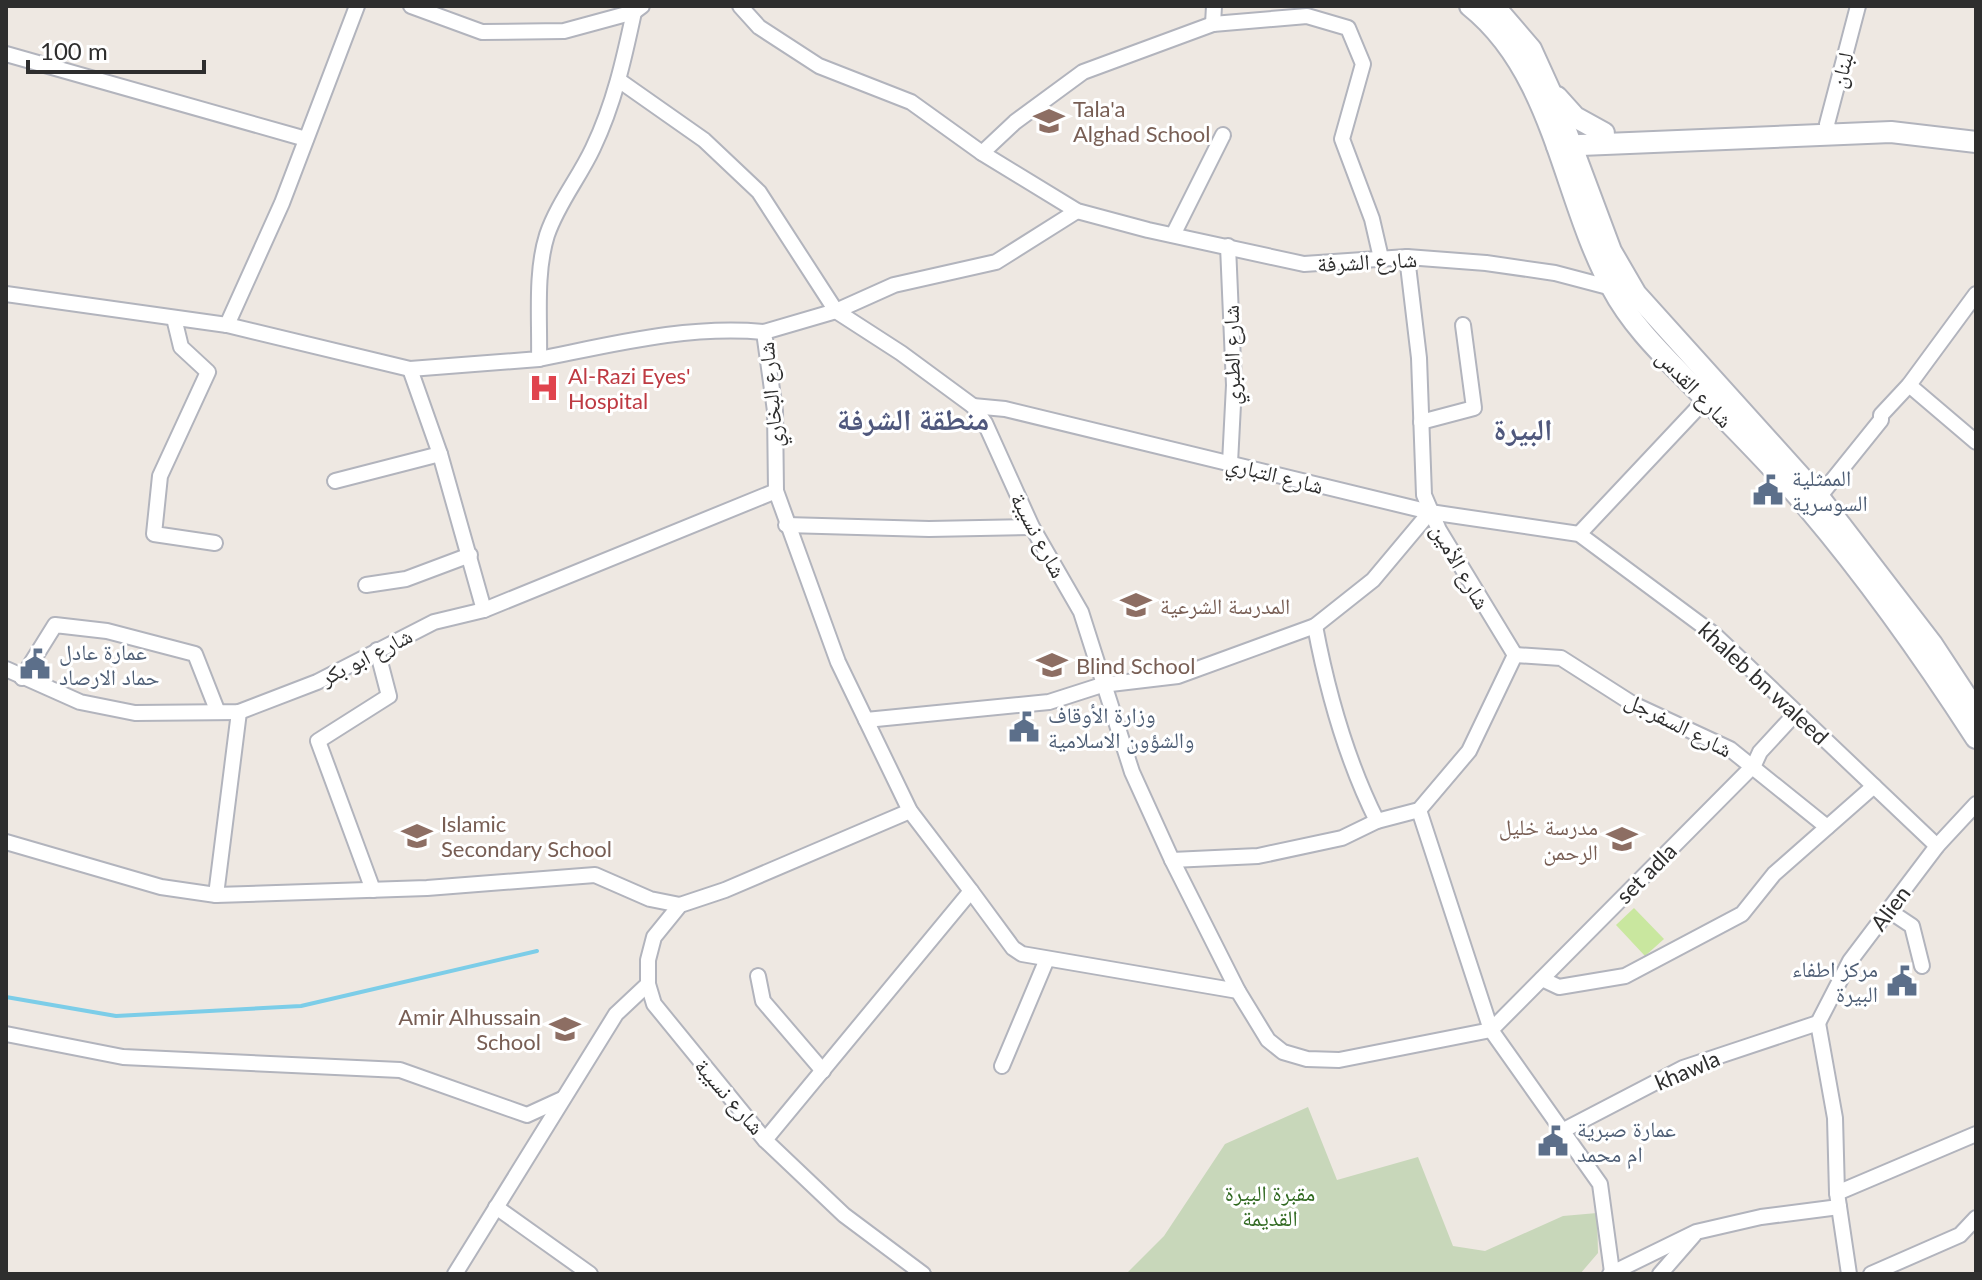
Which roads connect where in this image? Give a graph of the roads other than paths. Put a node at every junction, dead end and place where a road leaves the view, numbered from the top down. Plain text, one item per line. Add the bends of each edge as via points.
1 (357, 6) edge
2 (411, 6) edge
3 (740, 6) edge
4 (1214, 6) edge
5 (1470, 6) edge
6 (1494, 6) edge
7 (1858, 6) edge
8 (638, 9) edge
9 (1213, 24) junction
10 (6, 54) edge
11 (620, 81) junction
12 (1549, 89) junction
13 (1829, 129) junction
14 (1976, 133) edge
15 (1223, 135) dead end
16 (1604, 137) junction
17 (306, 139) junction
18 (1976, 142) edge
19 (1562, 145) junction
20 (982, 153) junction
21 (1582, 175) junction
22 (1077, 211) junction
23 (1173, 235) junction
24 (1228, 246) junction
25 (1407, 257) junction
26 (1598, 257) junction
27 (1381, 258) junction
28 (1555, 273) junction
29 (1612, 288) junction
30 (6, 294) edge
31 (1976, 294) edge
32 (836, 311) junction
33 (174, 318) junction
34 (227, 325) junction
35 (1463, 325) dead end
36 (764, 332) junction
37 (539, 359) junction
38 (410, 369) junction
39 (1909, 385) junction
40 (1706, 399) junction
41 (973, 406) junction
42 (1421, 422) junction
43 (1976, 442) edge
44 (440, 454) junction
45 (1230, 463) junction
46 (335, 481) dead end
47 (776, 491) junction
48 (1814, 503) junction
49 (1430, 512) junction
50 (786, 525) junction
51 (1032, 527) junction
52 (1579, 534) junction
53 (215, 543) dead end
54 (470, 555) junction
55 (366, 585) dead end
56 (484, 610) junction
57 (1315, 626) junction
58 (377, 650) junction
59 (1515, 655) junction
60 (6, 669) edge
61 (22, 678) junction
62 (1102, 685) junction
63 (217, 710) junction
64 (1976, 711) edge
65 (239, 712) junction
66 (1796, 713) junction
67 (866, 720) junction
68 (1976, 738) edge
69 (1754, 765) junction
70 (1874, 786) junction
71 (1976, 804) edge
72 (1419, 810) junction
73 (910, 811) junction
74 (1377, 821) junction
75 (1827, 827) junction
76 (6, 842) edge
77 (1937, 846) junction
78 (1172, 860) junction
79 (373, 890) junction
80 (971, 891) junction
81 (216, 895) junction
82 (680, 905) junction
83 (1888, 910) junction
84 (1047, 959) junction
85 (1922, 966) dead end
86 (758, 976) dead end
87 (1542, 979) junction
88 (648, 984) junction
89 (1238, 991) junction
90 (1818, 1023) junction
91 (1491, 1030) junction
92 (6, 1034) edge
93 (1002, 1066) dead end
94 (823, 1071) junction
95 (562, 1099) junction
96 (1562, 1131) junction
97 (1976, 1134) edge
98 (765, 1140) junction
99 (1838, 1200) junction
100 (496, 1207) junction
101 (1976, 1218) edge
102 (1696, 1232) junction
103 (1611, 1273) edge
104 (455, 1274) edge
105 (590, 1274) edge
106 (923, 1274) edge
107 (1660, 1274) edge
108 (1849, 1274) edge
109 (1871, 1274) edge

1 - 17 street
2 - 8 street via 482,32 564,31
3 - 20 street via 759,27 819,66 911,102
4 - 9 street
5 - 19 main road, شارع القدس via 1509,43
6 - 12 main road, شارع القدس via 1531,49
7 - 13 street, لبنان
8 - 11 street
9 - 20 street via 1083,72
9 - 27 street via 1307,16 1348,28 1363,64 1342,139
10 - 17 street
11 - 32 street via 704,140 759,192
11 - 37 street via 593,149 562,198 547,238
12 - 16 main road
12 - 19 main road, شارع القدس
13 - 14 main road via 1889,122
13 - 16 main road
13 - 18 main road
15 - 23 street
16 - 19 main road
16 - 21 main road
17 - 34 street
19 - 21 main road, شارع القدس
19 - 26 main road, شارع القدس
20 - 22 street
21 - 48 main road, شارع القدس via 1611,251 1636,294
22 - 23 street, شارع الشرفة
22 - 32 street, شارع البخاري via 996,262 894,285
23 - 24 street, شارع الشرفة
24 - 27 street, شارع الشرفة via 1304,264
24 - 45 street, شارع الطبري via 1234,385
25 - 27 street, شارع الشرفة
25 - 28 street, شارع الشرفة
25 - 42 street
26 - 28 street via 1591,273
26 - 29 main road, شارع القدس
28 - 29 street, شارع الشرفة
29 - 40 main road, شارع القدس via 1648,339
30 - 33 street
31 - 39 street
32 - 36 street, شارع البخاري
32 - 41 street, شارع نسيبة
33 - 34 street
33 - 53 street via 181,347 208,372 160,476 154,534
34 - 38 street
35 - 42 street via 1474,408
36 - 37 street via 723,328 660,334
36 - 47 street, شارع البخاري via 775,411
37 - 38 street
38 - 44 street
39 - 43 street
39 - 48 street
40 - 48 main road, شارع القدس
40 - 52 street
41 - 45 street, شارع التباري via 1005,409
41 - 51 street, شارع نسيبة
42 - 49 street via 1424,495
44 - 46 street
44 - 54 street
45 - 49 street, شارع التباري
47 - 50 street, شارع البخاري
47 - 56 street
48 - 64 main road, شارع القدس via 1932,644
48 - 68 main road, شارع القدس
49 - 52 street, شارع التباري
49 - 57 street, شارع الأمين via 1373,580
49 - 59 street, شارع الأمين
50 - 51 street
50 - 67 street, شارع البخاري
51 - 62 street, شارع نسيبة via 1081,612
52 - 66 street, khaleb bn waleed via 1715,635
54 - 55 street via 406,579
54 - 56 street
56 - 58 street, شارع ابو بكر via 434,622
57 - 62 street, شارع الأمين via 1178,676
57 - 74 street via 1352,770
58 - 65 street, شارع ابو بكر via 317,682
58 - 79 street via 389,696 318,741
59 - 69 street, شارع السفرجل via 1561,658 1633,704
59 - 72 street via 1469,751
60 - 61 street, شارع ابو بكر
61 - 63 street, شارع ابو بكر via 80,702 135,713
61 - 63 street via 55,625 107,631 195,654
62 - 67 street via 1049,702
62 - 78 street via 1132,772
63 - 65 street, شارع ابو بكر
65 - 81 street
66 - 69 street, set adla
66 - 70 street, khaleb bn waleed
67 - 73 street
69 - 75 street, شارع السفرجل
69 - 87 street, set adla
70 - 75 street
70 - 77 street, khaleb bn waleed
71 - 77 street, Alien
72 - 74 street
72 - 91 street
73 - 80 street
73 - 82 street
74 - 78 street via 1342,838 1258,856
75 - 87 street via 1774,874 1742,914 1689,945 1625,976 1559,987
76 - 81 street via 161,887
77 - 83 street, Alien
78 - 89 street
79 - 81 street
79 - 82 street via 595,875 650,899
80 - 84 street via 1013,948
80 - 94 street, شارع نسيبة
82 - 88 street via 654,937
83 - 85 street via 1912,926
83 - 90 street, Alien via 1850,961
84 - 89 street
84 - 93 street
86 - 94 street via 763,1001
87 - 91 street, set adla
88 - 95 street via 616,1014
88 - 98 street, شارع نسيبة via 654,1004
89 - 91 street via 1268,1040 1283,1052 1307,1059 1339,1060
90 - 96 street, khawla via 1683,1068
90 - 99 street via 1835,1118
91 - 96 street
92 - 95 street via 123,1057 400,1070 527,1115
94 - 98 street, شارع نسيبة
95 - 100 street
96 - 103 street via 1600,1184
97 - 99 street
98 - 106 street via 844,1215
99 - 102 street
99 - 108 street
100 - 104 street
100 - 105 street
101 - 109 street via 1960,1235
102 - 103 street
102 - 107 street

